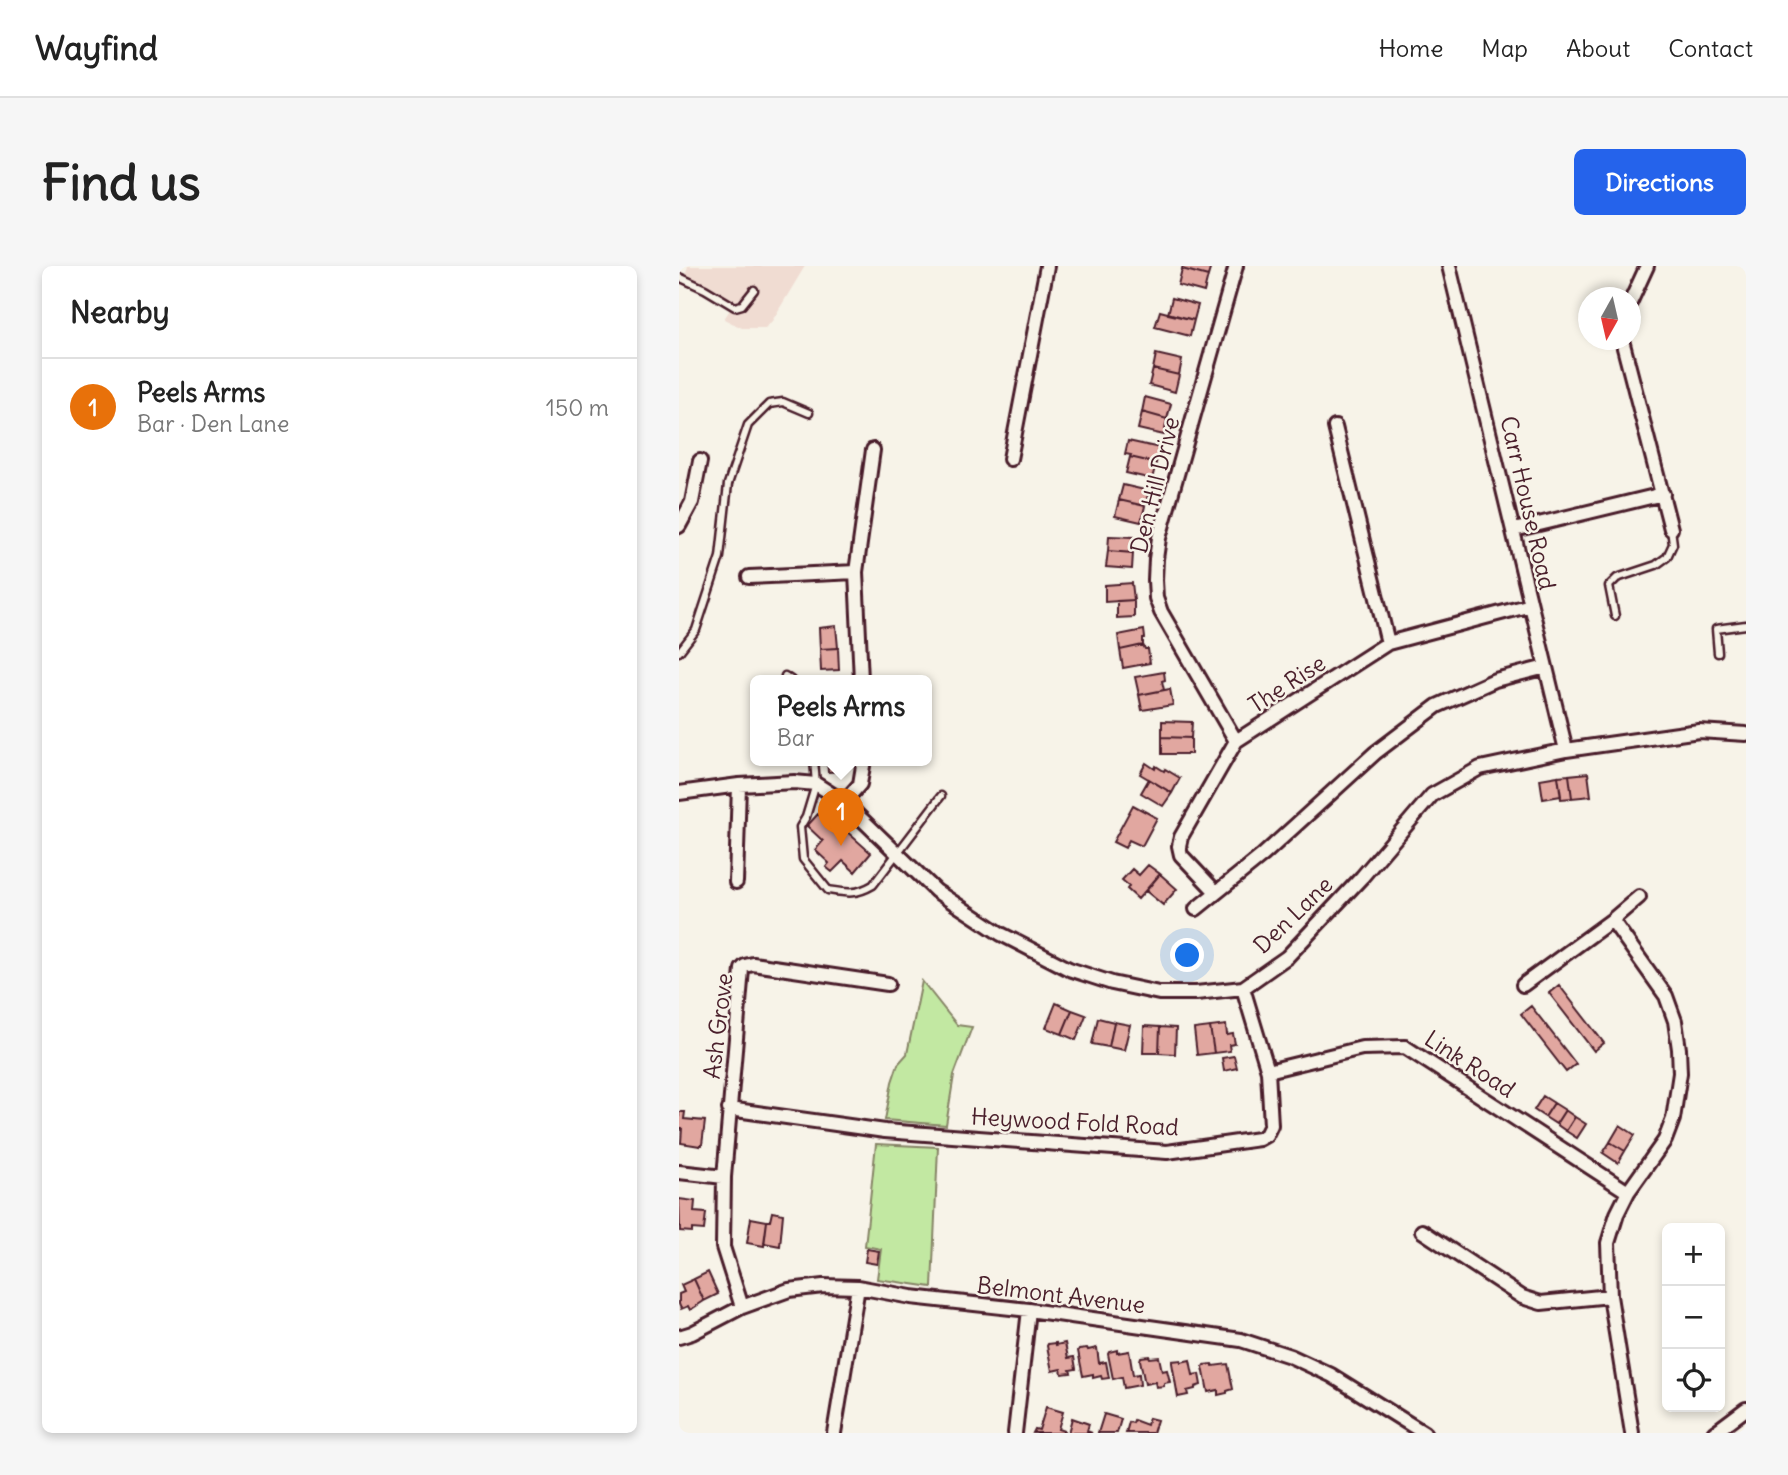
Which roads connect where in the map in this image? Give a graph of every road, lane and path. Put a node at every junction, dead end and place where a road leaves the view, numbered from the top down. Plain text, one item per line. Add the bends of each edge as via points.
1 (1047, 266) edge
2 (1235, 266) edge
3 (1449, 266) edge
4 (1647, 266) edge
5 (679, 277) edge
6 (1637, 287) edge
7 (754, 290) dead end
8 (1625, 350) edge
9 (809, 413) dead end
10 (1335, 427) dead end
11 (873, 450) dead end
12 (1010, 458) dead end
13 (700, 461) dead end
14 (1663, 494) junction
15 (679, 526) edge
16 (1671, 529) joint
17 (1514, 530) junction
18 (856, 572) junction
19 (749, 577) dead end
20 (1531, 605) junction
21 (1615, 616) dead end
22 (1746, 625) edge
23 (1388, 643) junction
24 (679, 652) edge
25 (1718, 653) dead end
26 (1546, 667) junction
27 (861, 675) edge
28 (1746, 734) edge
29 (1236, 741) junction
30 (1566, 750) junction
31 (814, 766) edge
32 (863, 766) edge
33 (739, 785) junction
34 (816, 785) junction
35 (679, 793) edge
36 (941, 796) dead end
37 (844, 802) junction
38 (898, 854) junction
39 (736, 882) dead end
40 (1216, 892) junction
41 (1639, 897) dead end
42 (1196, 909) dead end
43 (1612, 920) junction
44 (888, 984) dead end
45 (1523, 985) dead end
46 (1243, 988) junction
47 (1268, 1071) junction
48 (729, 1109) junction
49 (679, 1172) edge
50 (724, 1177) junction
51 (1629, 1192) junction
52 (1422, 1231) dead end
53 (858, 1287) junction
54 (1611, 1296) junction
55 (742, 1307) junction
56 (1029, 1310) junction
57 (679, 1337) edge
58 (1746, 1409) edge
59 (834, 1433) edge
60 (1015, 1433) edge
61 (1424, 1433) edge
62 (1632, 1433) edge
63 (1714, 1433) edge

1 - 12 street
2 - 29 street, Den Hill Drive via 1159,538 1155,580 1156,598 1168,626
3 - 17 street, Carr House Road
4 - 6 street
5 - 7 lane via 735,307
8 - 14 street
9 - 24 lane via 783,402 769,404 748,425 728,484 720,557 696,630
10 - 23 street
11 - 18 street
13 - 15 street via 692,502
14 - 16 street
14 - 17 street
16 - 21 lane via 1667,557 1617,578 1609,586
17 - 20 street, Carr House Road
18 - 19 street
18 - 27 street
20 - 23 street, The Rise
20 - 26 street, Carr House Road
22 - 25 lane via 1716,629
23 - 29 street, The Rise
26 - 30 street, Carr House Road
26 - 40 street via 1495,680 1437,706 1374,752
28 - 30 street, Den Lane via 1699,731
29 - 40 street, The Rise via 1179,846 1181,855
30 - 46 street, Den Lane via 1481,768 1432,795 1287,957
31 - 34 lane
32 - 37 street via 860,784
33 - 34 street, Den Lane
33 - 35 street, Den Lane
33 - 39 street
34 - 37 street, Den Lane
34 - 38 lane via 800,827 803,859 828,890 860,892 873,885
36 - 38 lane
37 - 38 street, Den Lane
38 - 46 street, Den Lane via 936,891 1001,934 1069,969 1159,993
40 - 42 street
41 - 43 street
43 - 45 street
43 - 51 street via 1666,996 1679,1049 1673,1119 1665,1140
44 - 48 street, Ash Grove via 745,966
46 - 47 street, Heywood Fold Road
47 - 48 street, Heywood Fold Road via 1271,1125 1266,1135 1167,1152 885,1131
47 - 51 street, Link Road via 1361,1048 1405,1047
48 - 50 street
49 - 50 street
50 - 55 street via 723,1247
51 - 54 street via 1609,1237
52 - 54 street via 1532,1301
53 - 55 street, Belmont Avenue via 789,1290
53 - 56 street, Belmont Avenue
53 - 59 street
54 - 62 street
55 - 57 street, Belmont Avenue
56 - 60 street
56 - 61 street, Belmont Avenue via 1241,1340 1331,1375
58 - 63 street

